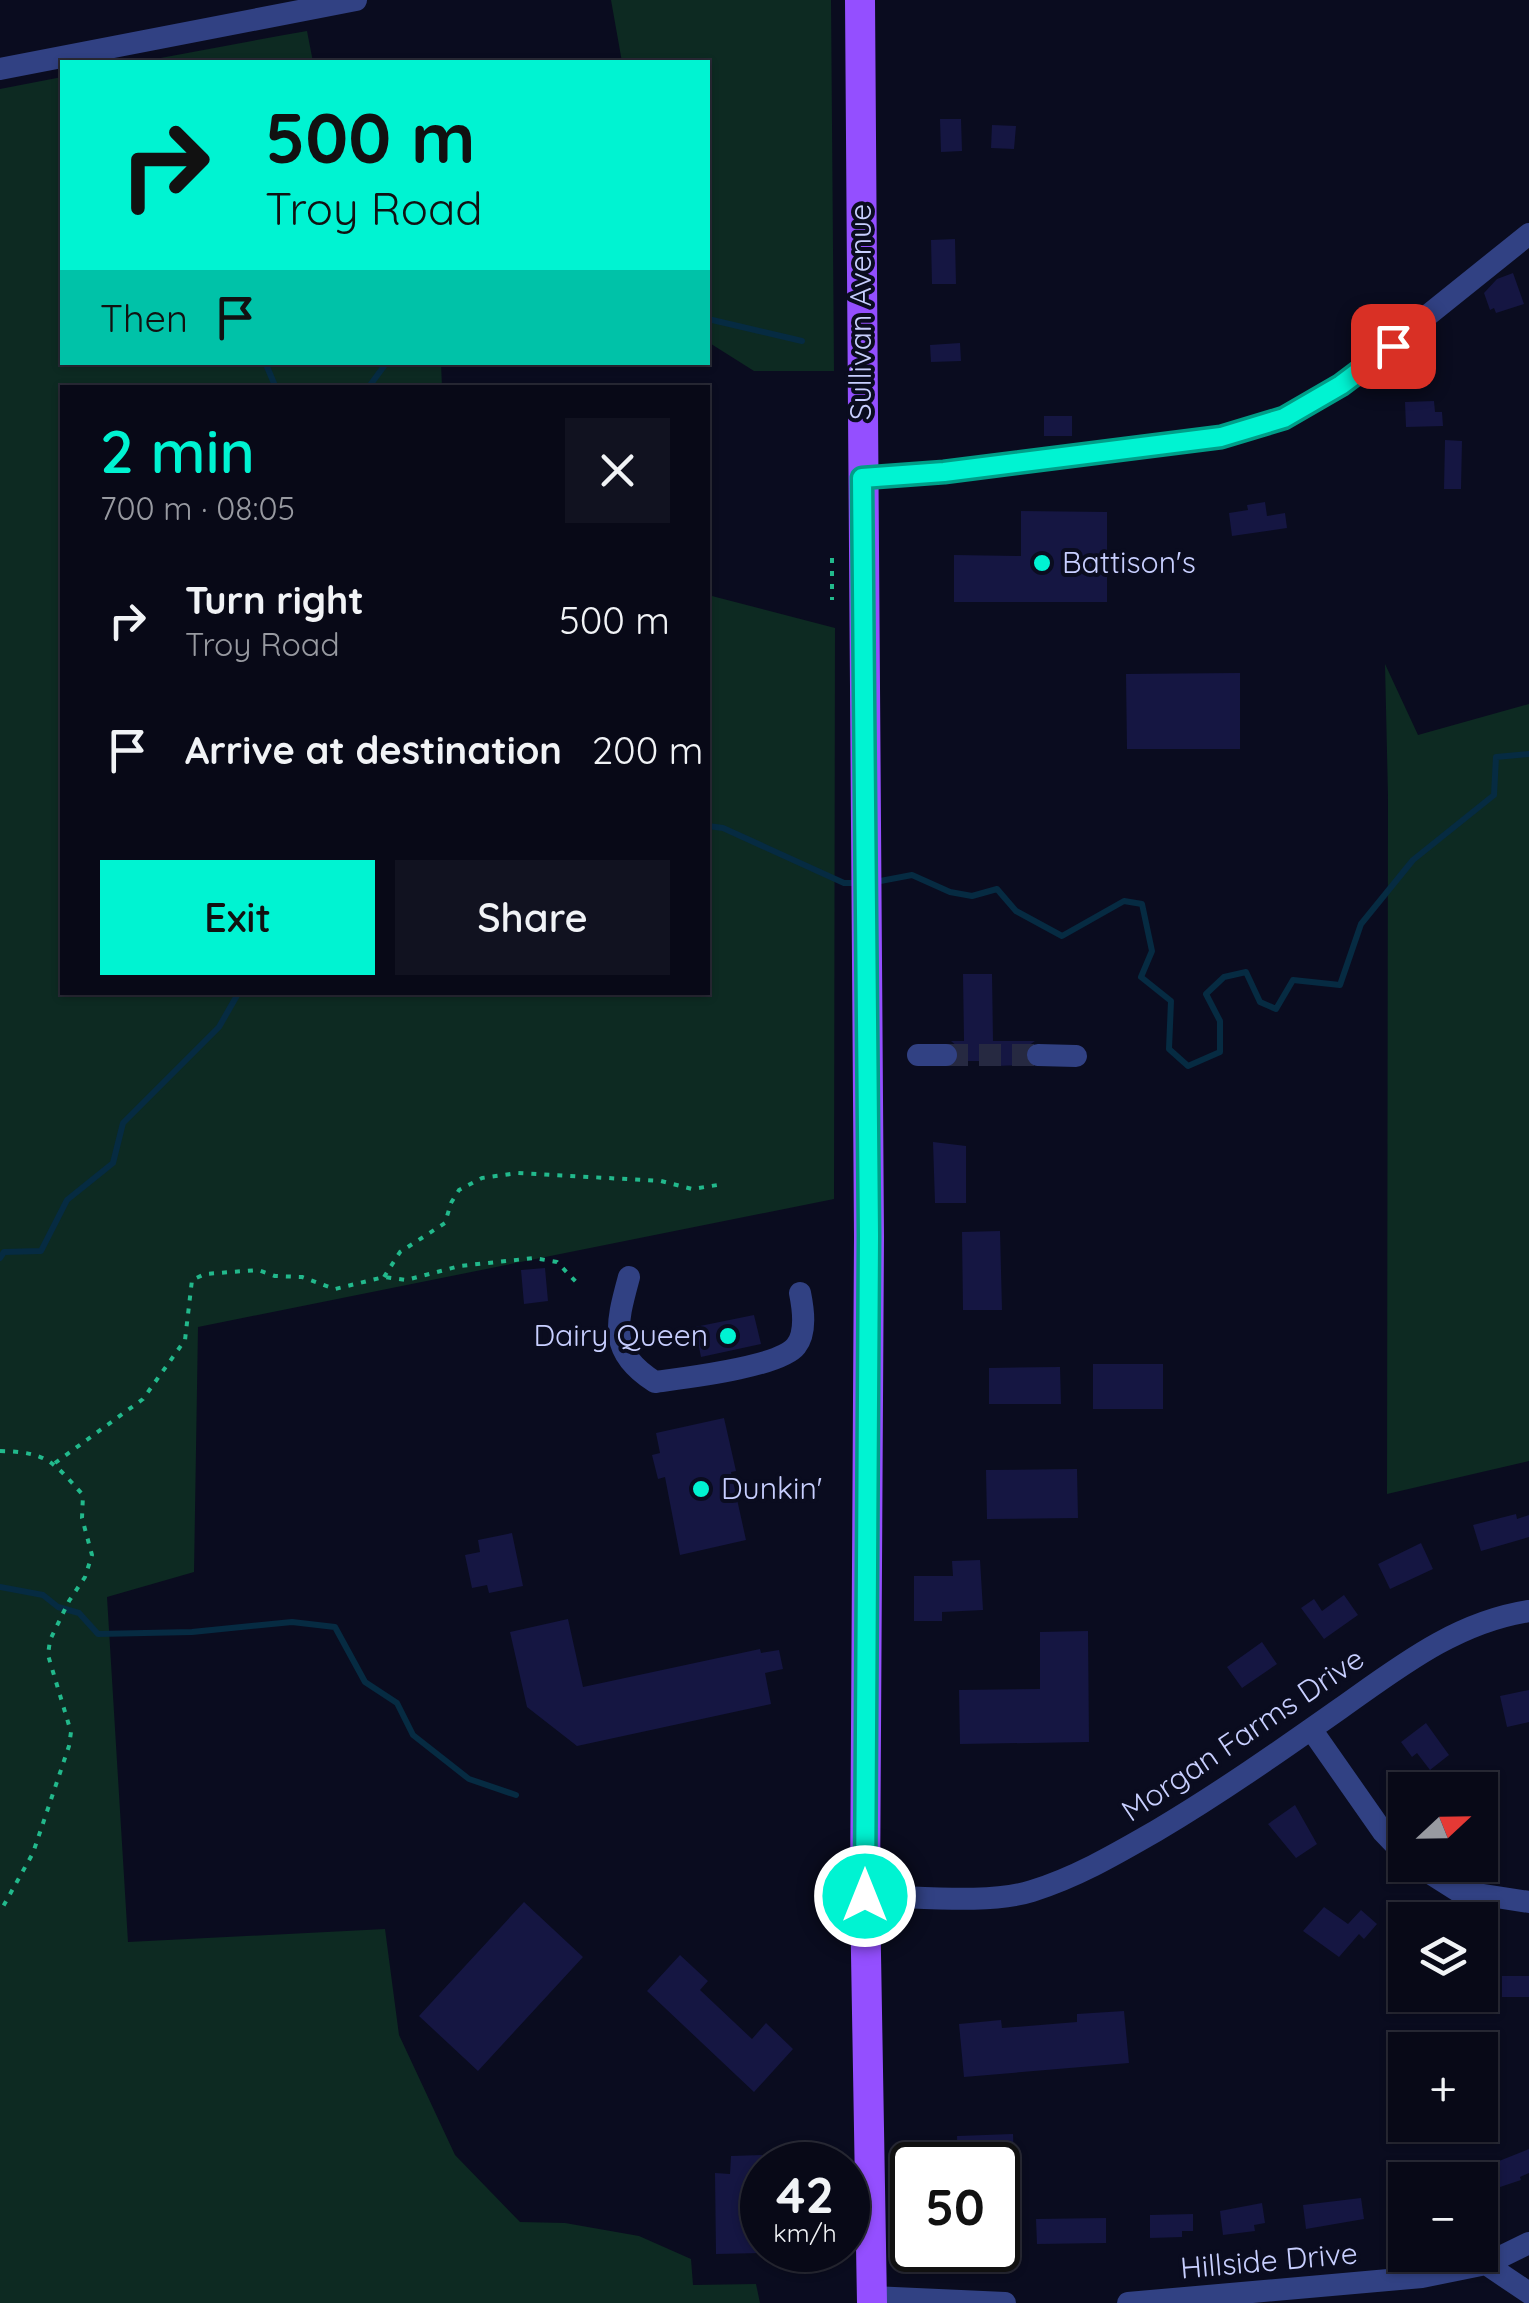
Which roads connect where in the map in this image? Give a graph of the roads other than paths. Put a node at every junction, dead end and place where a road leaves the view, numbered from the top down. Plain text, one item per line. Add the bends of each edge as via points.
1 (356, 0) edge
2 (860, 0) edge
3 (0, 70) edge
4 (1529, 234) edge
5 (862, 478) junction
6 (918, 1055) dead end
7 (946, 1055) tunnel mouth
8 (1038, 1055) tunnel mouth
9 (1076, 1056) dead end
10 (629, 1277) dead end
11 (800, 1293) dead end
12 (1529, 1611) edge
13 (1311, 1729) junction
14 (1388, 1837) edge
15 (1445, 1882) edge
16 (865, 1896) junction
17 (1529, 1902) edge
18 (1529, 2243) edge
19 (1498, 2258) edge
20 (1447, 2272) edge
21 (1498, 2272) edge
22 (1529, 2293) edge
23 (872, 2300) edge
24 (1005, 2303) edge
25 (1128, 2303) edge

1 - 3 street
2 - 5 main road, Sullivan Avenue
4 - 5 street via 1341,385 1284,418 1221,437
5 - 16 main road, Sullivan Avenue via 869,1282
6 - 7 street
8 - 9 street
10 - 11 street via 617,1326 622,1351 655,1382 787,1354 802,1328
12 - 13 street, Morgan Farms Drive via 1446,1638
13 - 14 street
13 - 16 street, Morgan Farms Drive via 1232,1786 1075,1876 1003,1897
15 - 17 street
16 - 23 main road, Sullivan Avenue
18 - 19 street, Hillside Drive
20 - 25 street, Hillside Drive
21 - 22 street
23 - 24 street

